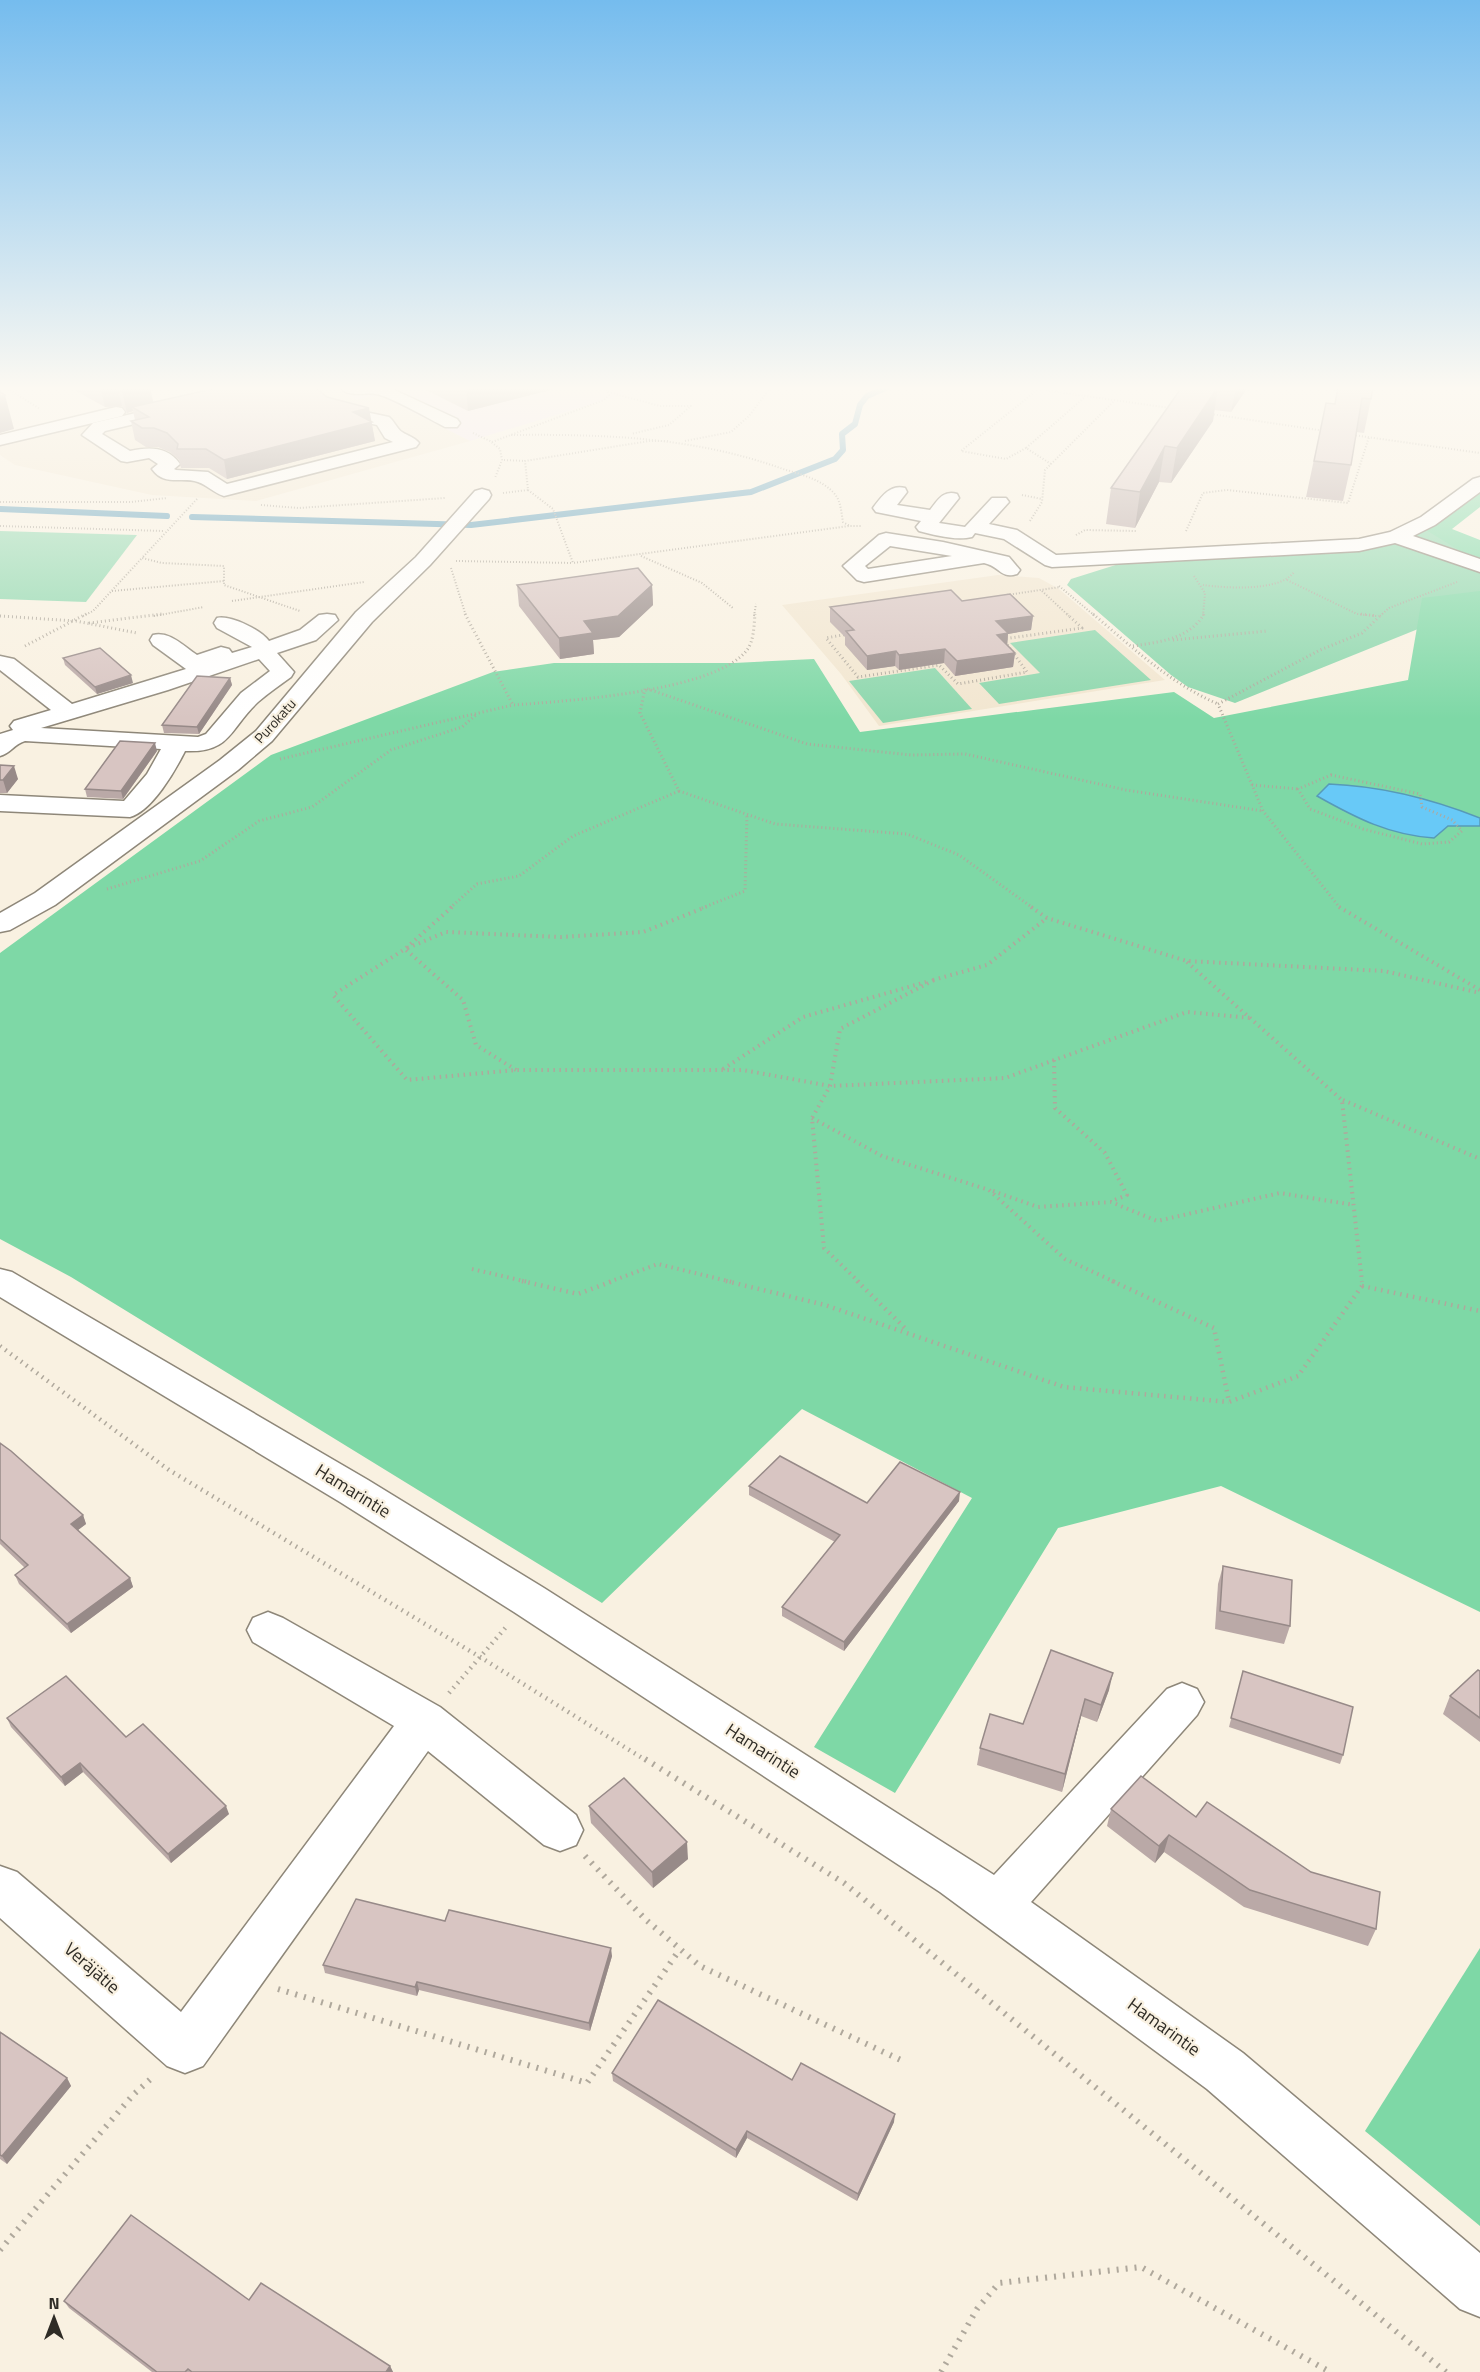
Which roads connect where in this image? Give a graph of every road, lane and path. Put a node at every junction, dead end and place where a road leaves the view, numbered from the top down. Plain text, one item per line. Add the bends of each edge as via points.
1 (173, 498) dead end
2 (190, 498) dead end
3 (444, 498) edge
4 (480, 498) edge
5 (538, 498) edge
6 (893, 498) edge
7 (950, 498) dead end
8 (1042, 498) edge
9 (1201, 498) edge
10 (1299, 498) edge
11 (1350, 498) edge
12 (1459, 498) edge
13 (0, 502) edge
14 (999, 502) dead end
15 (251, 505) dead end
16 (934, 517) junction
17 (0, 526) edge
18 (850, 526) dead end
19 (165, 531) junction
20 (1185, 533) dead end
21 (1396, 537) junction
22 (1023, 543) junction
23 (640, 556) junction
24 (984, 557) junction
25 (142, 558) junction
26 (1052, 561) junction
27 (573, 563) junction
28 (1480, 566) edge
29 (1187, 569) dead end
30 (1010, 570) dead end
31 (402, 579) junction
32 (1287, 580) dead end
33 (224, 581) junction
34 (1460, 581) dead end
35 (1060, 587) junction
36 (1042, 591) junction
37 (111, 592) junction
38 (256, 596) junction
39 (1006, 596) edge
40 (756, 604) dead end
41 (208, 606) dead end
42 (734, 608) dead end
43 (226, 613) joint
44 (1356, 614) junction
45 (1350, 615) dead end
46 (0, 616) edge
47 (1378, 616) junction
48 (364, 617) junction
49 (327, 620) junction
50 (76, 621) junction
51 (89, 623) junction
52 (1267, 632) dead end
53 (855, 633) edge
54 (161, 640) joint
55 (1170, 640) junction
56 (1132, 646) junction
57 (271, 657) junction
58 (1, 664) edge
59 (314, 676) junction
60 (645, 688) junction
61 (1218, 704) junction
62 (513, 705) junction
63 (68, 712) junction
64 (477, 714) junction
65 (2, 734) edge
66 (176, 743) junction
67 (229, 765) junction
68 (1252, 784) junction
69 (1298, 789) junction
70 (679, 791) junction
71 (0, 803) edge
72 (1263, 811) junction
73 (747, 814) junction
74 (45, 899) junction
75 (1047, 918) junction
76 (0, 924) edge
77 (405, 949) junction
78 (1187, 961) junction
79 (934, 980) junction
80 (1480, 991) edge
81 (1251, 1018) junction
82 (1054, 1060) junction
83 (516, 1070) junction
84 (722, 1070) junction
85 (830, 1086) junction
86 (1342, 1100) junction
87 (812, 1118) junction
88 (1480, 1159) edge
89 (989, 1190) junction
90 (1111, 1202) junction
91 (1354, 1205) junction
92 (472, 1269) dead end
93 (0, 1281) edge
94 (1362, 1286) junction
95 (1480, 1311) edge
96 (910, 1332) junction
97 (0, 1346) edge
98 (1229, 1402) junction
99 (529, 1600) junction
100 (268, 1630) dead end
101 (480, 1657) junction
102 (1182, 1702) dead end
103 (424, 1722) junction
104 (560, 1830) joint
105 (0, 1888) edge
106 (996, 1905) junction
107 (680, 1949) junction
108 (237, 1977) junction
109 (185, 2049) junction
110 (905, 2062) dead end
111 (0, 2250) edge
112 (1480, 2289) edge
113 (941, 2372) edge
114 (1330, 2372) edge
115 (1446, 2372) edge

1 - 13 path via 131,502
2 - 19 path via 198,498
3 - 15 path via 299,508
4 - 31 street, Purokatu
5 - 27 path via 554,511
6 - 16 street via 883,508
7 - 16 street
8 - 26 path via 1020,537
9 - 20 path
10 - 11 path via 1348,503
12 - 21 street
14 - 22 street via 975,527 1010,534
16 - 22 street via 926,527
17 - 19 path
18 - 23 path
19 - 25 path
21 - 26 street via 1330,548
21 - 28 street
22 - 26 street
23 - 27 path
23 - 42 path via 698,579 720,592
24 - 24 street via 886,539 853,566 864,576
24 - 30 street via 1002,561
25 - 33 path via 224,566
25 - 37 path
26 - 35 path
27 - 62 path via 449,561 455,592 466,618
29 - 55 path via 1203,585 1206,607 1203,618
31 - 38 path
31 - 48 street, Purokatu
32 - 44 path
33 - 37 path
33 - 38 path via 224,585
34 - 47 path via 1389,608
35 - 36 path
35 - 56 path
36 - 39 path
36 - 53 path via 1082,628 1003,639 1028,672 958,684 939,665 858,677 826,638
37 - 50 path via 93,611
38 - 43 path
38 - 49 path
40 - 60 path via 747,650 734,663 687,680
41 - 51 path
43 - 57 street
44 - 45 path
44 - 47 path
46 - 50 path
47 - 61 path via 1362,633 1320,650
48 - 49 street
48 - 59 street, Purokatu
49 - 57 street
49 - 63 street via 308,635
50 - 51 path
50 - 58 path via 40,637
51 - 54 path
52 - 55 path
54 - 57 street via 194,664
55 - 56 path
56 - 61 path via 1168,677
57 - 59 street
57 - 66 street via 249,698 214,739 200,744
58 - 63 street
59 - 67 street, Purokatu via 264,736
60 - 62 path via 582,700
60 - 70 path via 640,713
60 - 72 path via 807,744 911,755 965,753 1126,790
61 - 68 path
62 - 64 path
63 - 65 street
64 - 67 path via 250,766
64 - 74 path via 462,727 391,750 312,807 260,821 200,861 63,900
65 - 66 street via 9,738 24,734
66 - 71 street via 141,799 130,809
67 - 74 street, Purokatu
68 - 69 path
68 - 72 path
69 - 69 path via 1331,775 1420,794 1422,807 1452,820 1462,831 1449,842 1422,844 1373,832 1310,809
70 - 73 path
70 - 77 path via 573,837 519,876 477,884
72 - 80 path via 1341,908
73 - 75 path via 775,825 907,834 959,855
73 - 77 path via 745,891 643,932 561,937 446,932
74 - 76 street, Purokatu
75 - 78 path
75 - 79 path via 987,965
77 - 83 path via 463,1000 476,1045
77 - 83 path via 333,995 407,1080
78 - 80 path via 1384,971
78 - 81 path
79 - 84 path via 803,1017
79 - 85 path via 840,1029
81 - 82 path via 1187,1012
81 - 86 path
82 - 85 path via 1005,1078
82 - 90 path via 1055,1108 1105,1153 1127,1195
83 - 84 path
84 - 85 path via 743,1070
85 - 87 path
86 - 88 path
86 - 91 path
87 - 89 path via 882,1155
87 - 96 path via 824,1248
89 - 90 path via 1038,1207
89 - 98 path via 1065,1259 1214,1328
90 - 91 path via 1157,1221 1280,1193
91 - 94 path
92 - 96 path via 578,1294 658,1264 825,1305
93 - 99 street, Hamarintie
94 - 95 path
94 - 98 path via 1298,1376
96 - 98 path via 1064,1387
97 - 101 path via 169,1470
99 - 101 path
99 - 106 street, Hamarintie
100 - 103 street
101 - 103 path
101 - 115 path via 844,1883
102 - 106 street
103 - 104 street
103 - 108 street
104 - 107 path via 645,1919
105 - 109 street, Veräjätie
106 - 112 street, Hamarintie via 1225,2072
107 - 108 path via 587,2083
107 - 110 path via 700,1966
108 - 109 street
109 - 111 path via 133,2095
113 - 114 path via 977,2309 999,2283 1141,2267

